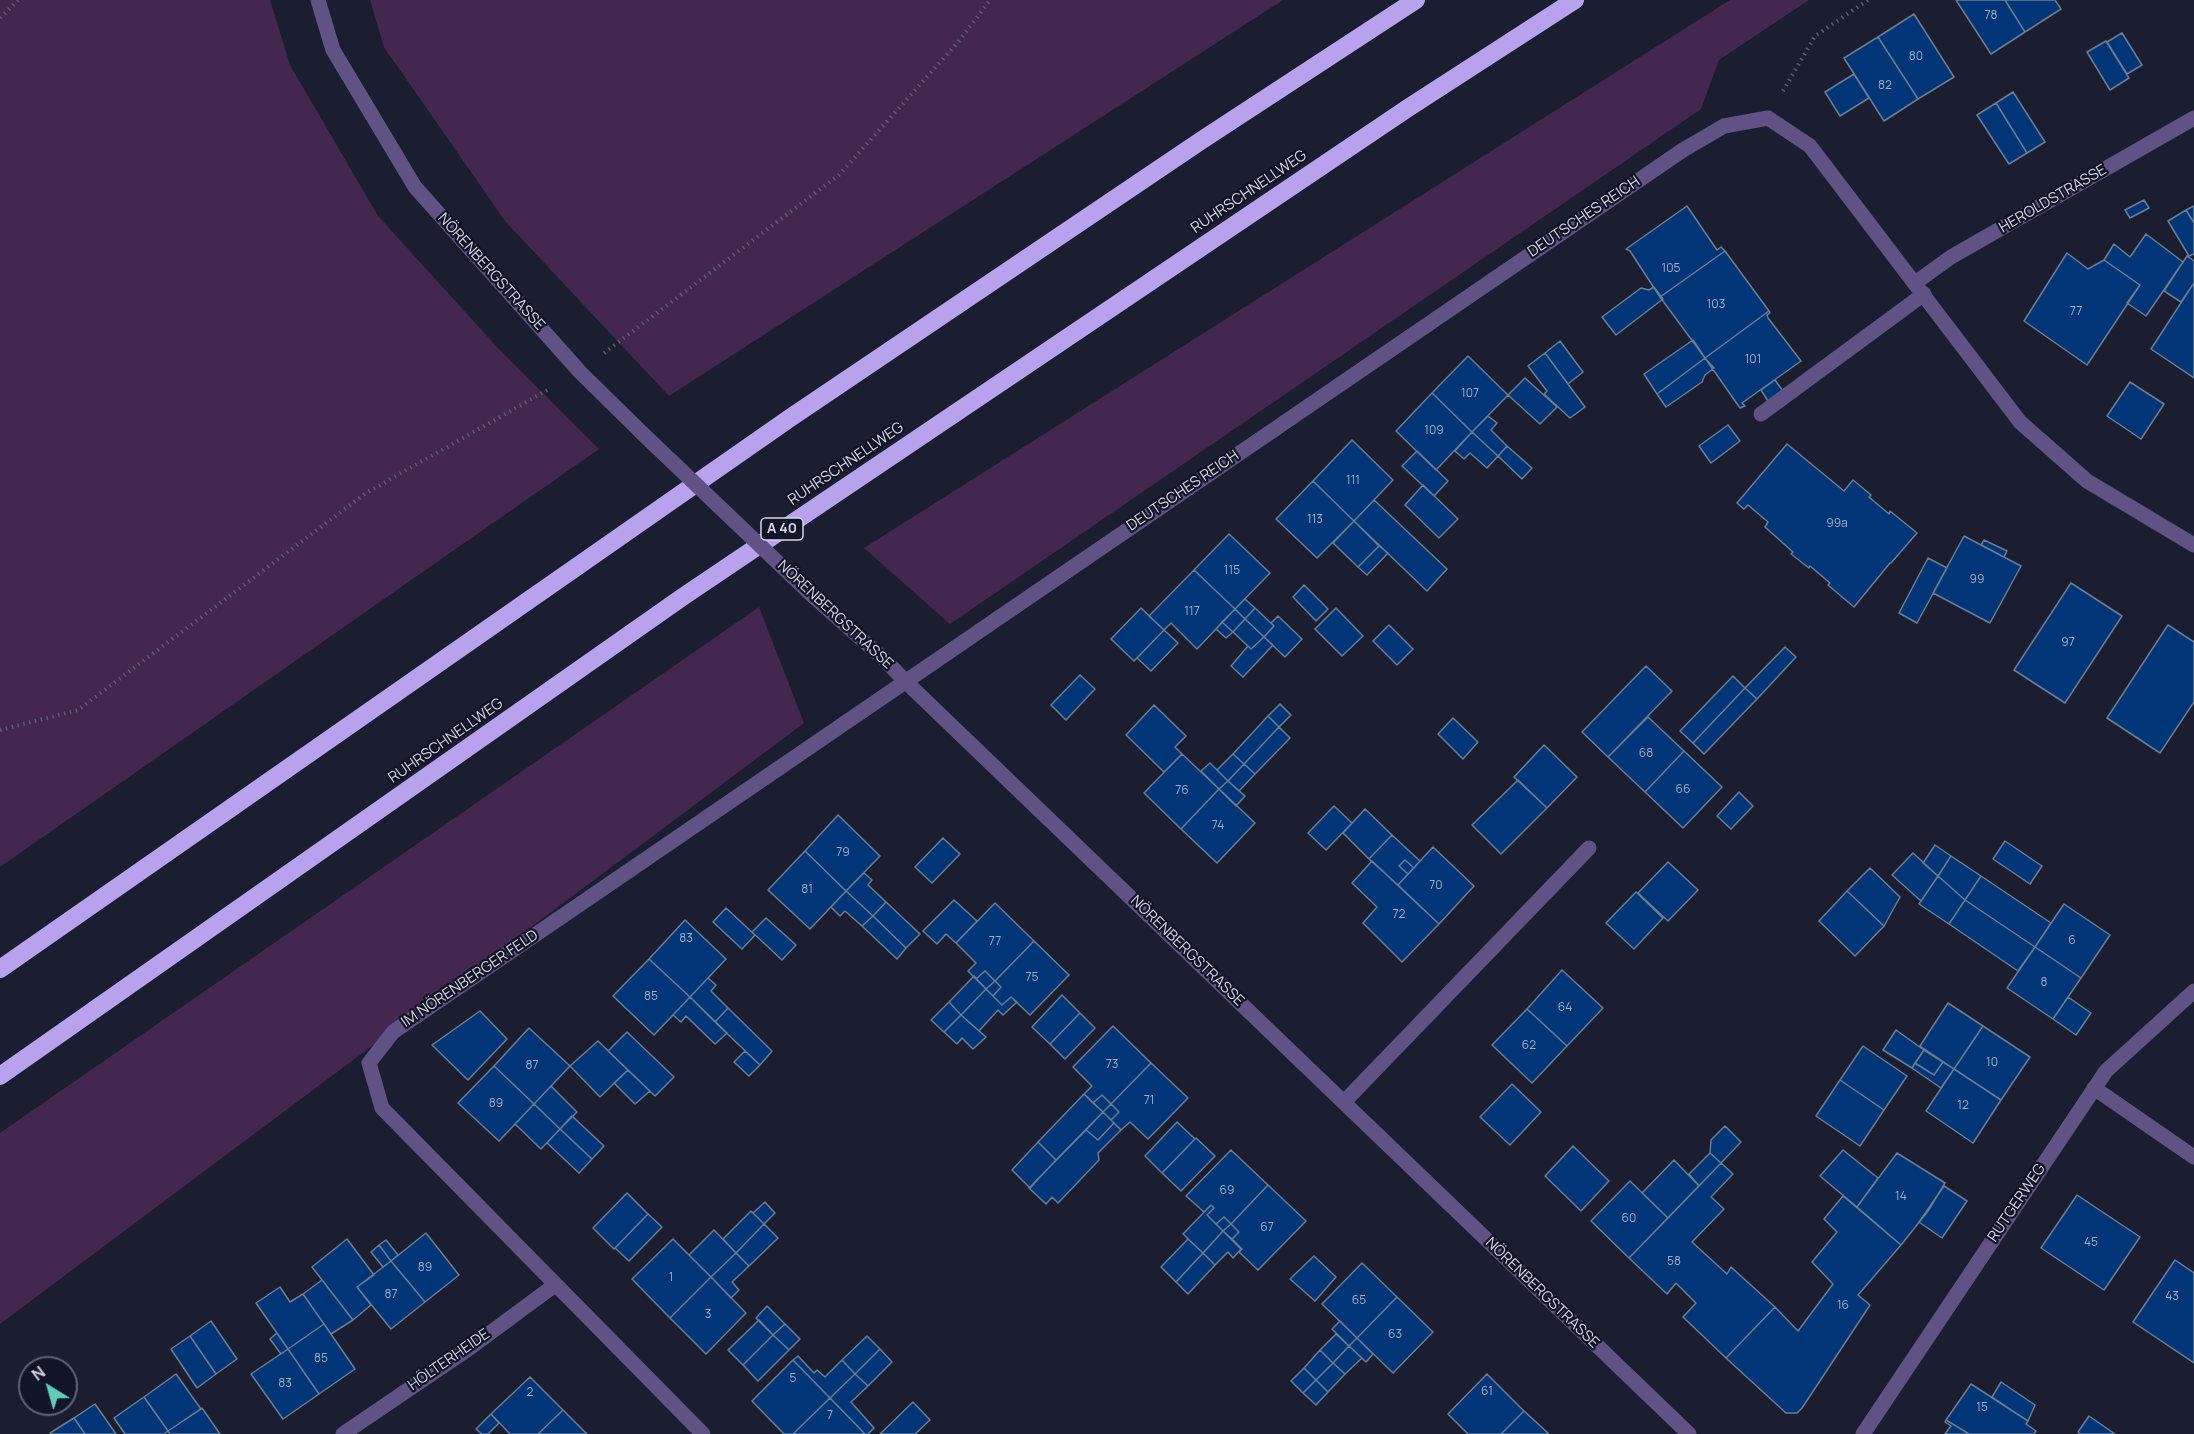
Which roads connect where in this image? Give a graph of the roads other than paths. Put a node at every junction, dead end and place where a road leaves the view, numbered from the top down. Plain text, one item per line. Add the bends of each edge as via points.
1 (318, 0) edge
2 (1416, 0) edge
3 (1575, 0) edge
4 (2194, 118) edge
5 (1919, 289) junction
6 (1761, 414) dead end
7 (2194, 545) edge
8 (905, 681) junction
9 (1589, 848) dead end
10 (0, 969) edge
11 (2194, 991) edge
12 (0, 1076) edge
13 (2094, 1088) junction
14 (1344, 1102) junction
15 (2194, 1157) edge
16 (555, 1285) junction
17 (343, 1434) edge
18 (703, 1434) edge
19 (1689, 1434) edge
20 (1863, 1434) edge

1 - 8 street, NÖRENBERGSTRASSE, bridge via 333,50 415,187 580,372
2 - 10 highway via 790,418
3 - 12 highway, RUHRSCHNELLWEG / A 40 via 1378,128 684,596
4 - 5 street, HEROLDSTRASSE via 1951,257
5 - 6 street, HEROLDSTRASSE
5 - 7 street via 2020,422 2087,481
5 - 8 street, DEUTSCHES REICH via 1810,146 1768,118 1724,126 1683,150
8 - 14 street, NÖRENBERGSTRASSE
8 - 16 street, IM NÖRENBERGER FELD via 393,1032 369,1063 382,1108
9 - 14 street
11 - 13 street, RUTGERWEG via 2106,1071
13 - 15 street
13 - 20 street, RUTGERWEG
14 - 19 street, NÖRENBERGSTRASSE
16 - 17 street, HÖLTERHEIDE
16 - 18 street, IM NÖRENBERGER FELD

